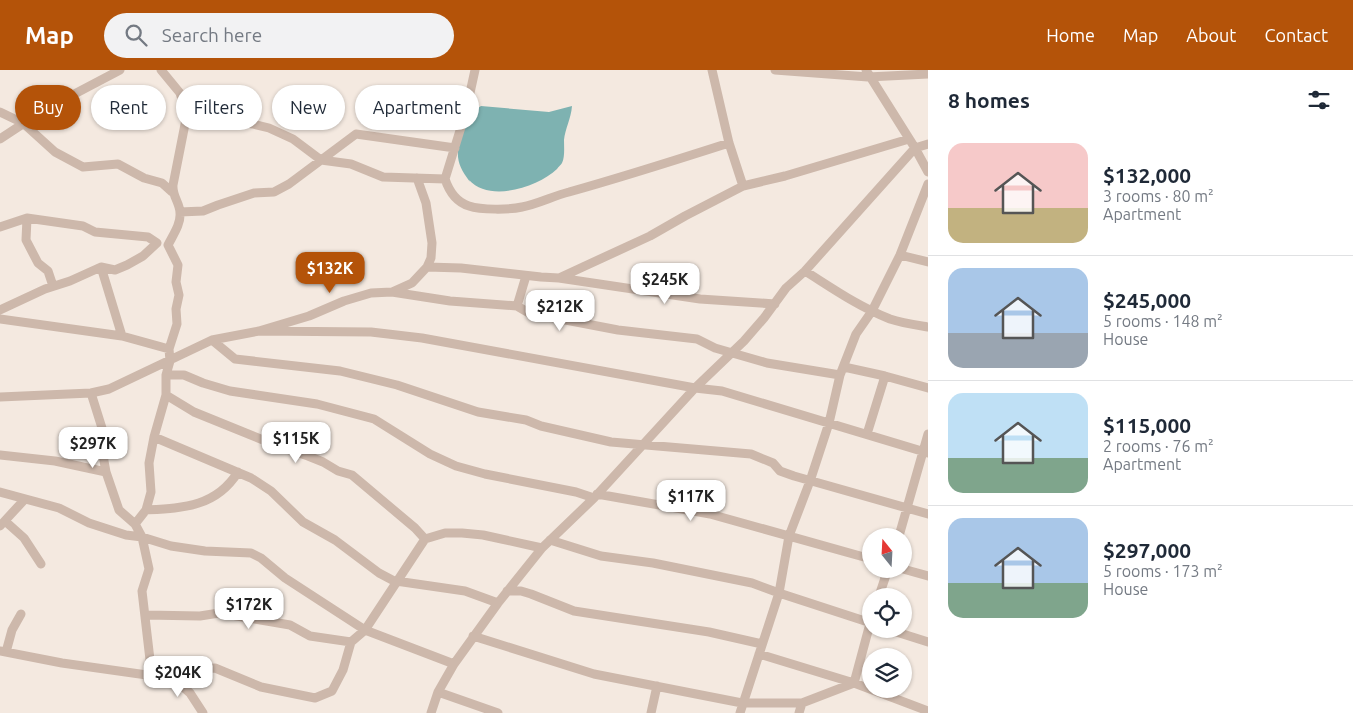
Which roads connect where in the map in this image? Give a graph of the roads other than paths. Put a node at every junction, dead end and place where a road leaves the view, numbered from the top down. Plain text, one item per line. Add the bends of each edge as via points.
1 (120, 70) edge
2 (161, 70) edge
3 (475, 70) edge
4 (712, 70) edge
5 (774, 70) edge
6 (867, 73) edge
7 (928, 74) edge
8 (176, 87) edge
9 (81, 90) edge
10 (0, 112) edge
11 (15, 120) edge
12 (262, 126) edge
13 (15, 129) edge
14 (30, 130) edge
15 (184, 130) edge
16 (0, 138) edge
17 (909, 139) junction
18 (729, 144) junction
19 (928, 144) edge
20 (455, 148) junction
21 (915, 148) junction
22 (321, 160) junction
23 (928, 172) edge
24 (417, 178) junction
25 (445, 178) junction
26 (928, 184) edge
27 (743, 186) junction
28 (172, 192) junction
29 (180, 212) junction
30 (27, 218) junction
31 (0, 226) edge
32 (168, 245) junction
33 (154, 246) junction
34 (900, 255) junction
35 (928, 262) edge
36 (101, 267) junction
37 (427, 267) junction
38 (805, 272) junction
39 (526, 276) junction
40 (559, 278) junction
41 (53, 286) junction
42 (392, 292) junction
43 (775, 304) junction
44 (517, 306) junction
45 (0, 310) edge
46 (872, 311) junction
47 (0, 319) edge
48 (928, 328) edge
49 (259, 331) junction
50 (122, 336) junction
51 (212, 340) junction
52 (169, 349) junction
53 (733, 352) junction
54 (170, 361) junction
55 (842, 371) junction
56 (166, 375) junction
57 (885, 376) junction
58 (695, 388) junction
59 (928, 388) edge
60 (91, 393) junction
61 (166, 395) junction
62 (0, 396) edge
63 (829, 422) junction
64 (867, 434) junction
65 (928, 434) edge
66 (154, 437) junction
67 (644, 444) junction
68 (925, 452) edge
69 (0, 455) edge
70 (106, 472) junction
71 (238, 472) junction
72 (810, 481) junction
73 (0, 492) edge
74 (595, 496) junction
75 (25, 499) junction
76 (908, 507) junction
77 (146, 510) junction
78 (928, 514) edge
79 (3, 524) edge
80 (135, 524) junction
81 (901, 528) edge
82 (789, 536) junction
83 (142, 537) junction
84 (425, 539) junction
85 (550, 540) junction
86 (542, 548) junction
87 (862, 556) edge
88 (41, 564) dead end
89 (912, 572) edge
90 (928, 576) edge
91 (396, 581) junction
92 (507, 591) junction
93 (779, 594) junction
94 (498, 603) junction
95 (21, 614) dead end
96 (146, 615) junction
97 (862, 619) edge
98 (365, 630) junction
99 (473, 636) junction
100 (912, 637) edge
101 (867, 638) edge
102 (350, 642) junction
103 (928, 642) edge
104 (762, 644) junction
105 (3, 651) edge
106 (759, 654) junction
107 (454, 664) junction
108 (151, 675) junction
109 (854, 683) junction
110 (657, 686) junction
111 (438, 692) junction
112 (742, 703) junction
113 (802, 703) junction
114 (928, 711) edge
115 (203, 713) edge
116 (431, 713) edge
117 (498, 713) edge
118 (651, 713) edge
119 (740, 713) edge
120 (800, 713) edge

1 - 9 street
2 - 8 street
3 - 20 street
4 - 18 street
5 - 6 street
6 - 7 street
6 - 17 street
10 - 11 street
12 - 22 street via 293,139
13 - 16 street
14 - 28 street via 55,152 83,167 118,164
15 - 28 street
17 - 21 street
17 - 27 street
18 - 25 street via 520,208 470,206 449,191
18 - 27 street
19 - 21 street
20 - 22 street via 356,134
20 - 25 street
21 - 23 street
21 - 38 street
22 - 24 street via 351,164 383,177
22 - 29 street via 274,192 254,193 203,212
24 - 25 street
24 - 37 street via 432,243
26 - 34 street
27 - 40 street via 650,236
28 - 29 street
29 - 32 street via 179,224
30 - 31 street
30 - 33 street via 83,226 95,232 148,237 157,243
30 - 41 street via 26,240 38,262 48,271
32 - 33 street
32 - 52 street via 178,265 176,282 179,295 177,324
33 - 36 street via 143,256 115,270
34 - 35 street
34 - 46 street
36 - 41 street
36 - 50 street
37 - 39 street
37 - 42 street via 412,283
38 - 43 street via 786,288
38 - 46 street
39 - 40 street
39 - 44 street
40 - 43 street via 700,299
41 - 45 street
42 - 44 street
42 - 49 street via 371,293
43 - 53 street
44 - 53 street via 529,313 618,330 696,339
46 - 48 street
46 - 55 street via 856,334
47 - 50 street
49 - 51 street
49 - 58 street via 370,332 422,338
50 - 52 street
51 - 54 street
51 - 67 street via 235,358 340,370 397,384 478,412 512,417 611,442
52 - 54 street
53 - 55 street via 767,362
53 - 58 street
54 - 56 street
54 - 60 street via 122,384
55 - 57 street
55 - 63 street
56 - 61 street
56 - 74 street via 184,375 230,391 317,404 374,418 430,454 456,466
57 - 59 street
57 - 64 street
58 - 63 street via 722,391
58 - 67 street
60 - 62 street
60 - 70 street via 102,428
61 - 66 street
61 - 84 street via 194,412 352,475
63 - 64 street
63 - 72 street
64 - 68 street
65 - 68 street
66 - 71 street
66 - 77 street
67 - 72 street via 751,454
67 - 74 street
68 - 76 street
69 - 70 street via 55,461
70 - 80 street via 119,510
71 - 77 street via 230,484 209,500 177,508
71 - 91 street via 271,491 303,522
72 - 76 street
72 - 82 street
73 - 75 street
74 - 82 street via 710,514
74 - 85 street
75 - 79 street
75 - 83 street via 59,508 107,529
76 - 78 street
76 - 81 street
77 - 80 street
79 - 88 street via 24,538
80 - 83 street
82 - 87 street
82 - 93 street
83 - 96 street via 149,569 142,591
83 - 98 street via 171,546 250,553
84 - 86 street via 445,533 483,534
84 - 91 street
85 - 86 street
85 - 93 street via 601,556 752,583
86 - 92 street
89 - 90 street
91 - 94 street via 465,591
91 - 98 street
92 - 94 street
92 - 104 street via 530,594 574,611 709,632
93 - 97 street
93 - 104 street
94 - 99 street
95 - 105 street
96 - 102 street via 219,613 290,625 310,636
96 - 108 street
98 - 102 street
98 - 107 street
99 - 107 street
99 - 110 street via 594,674
100 - 103 street
101 - 109 street
102 - 108 street via 343,670 332,691 315,698 261,687 215,668
104 - 106 street
105 - 108 street
106 - 109 street
106 - 112 street
107 - 111 street
108 - 115 street via 182,686
109 - 113 street
109 - 114 street
110 - 112 street
110 - 118 street
111 - 116 street
111 - 117 street
112 - 113 street
112 - 119 street
113 - 120 street

